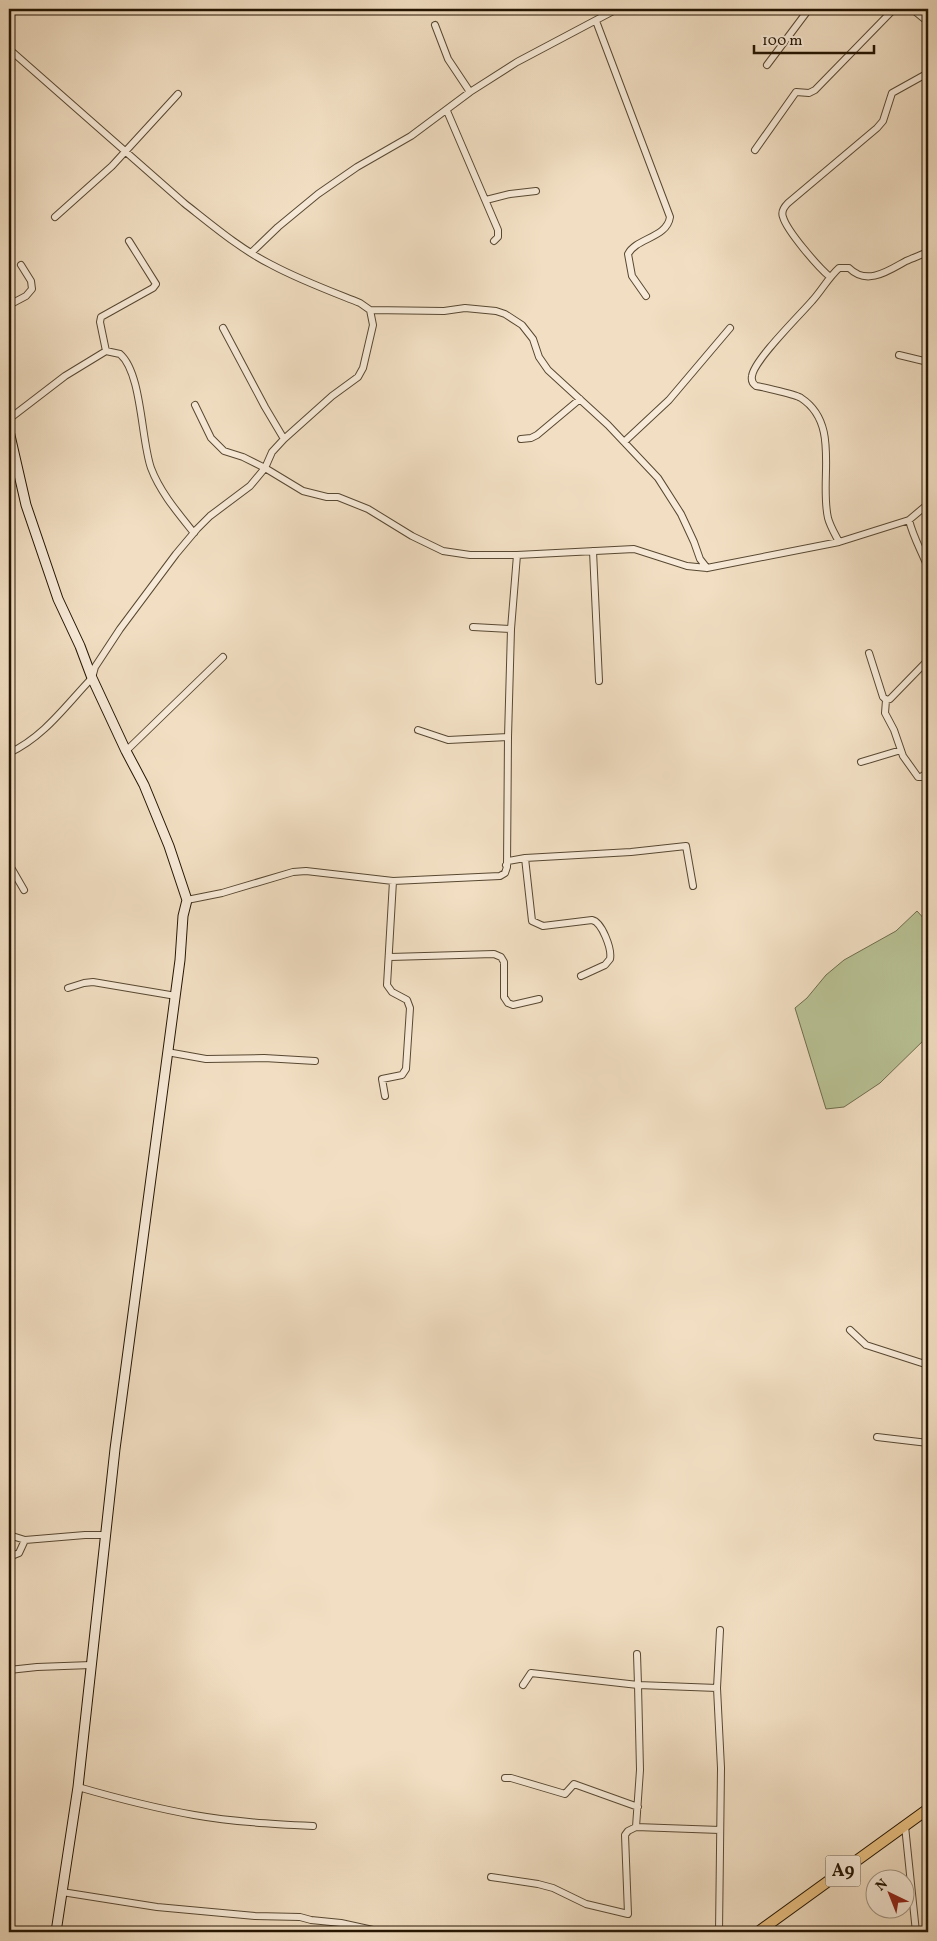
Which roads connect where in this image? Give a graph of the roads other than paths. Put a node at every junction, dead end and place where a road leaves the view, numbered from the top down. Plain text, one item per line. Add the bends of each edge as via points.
1 (617, 9) edge
2 (809, 9) edge
3 (894, 9) edge
4 (912, 9) edge
5 (596, 21) junction
6 (928, 22) edge
7 (435, 25) dead end
8 (9, 48) edge
9 (767, 65) dead end
10 (928, 73) edge
11 (470, 92) junction
12 (178, 94) dead end
13 (447, 111) junction
14 (124, 150) junction
15 (755, 150) dead end
16 (536, 191) dead end
17 (486, 200) junction
18 (56, 217) dead end
19 (129, 241) dead end
20 (494, 241) dead end
21 (251, 252) junction
22 (928, 252) edge
23 (21, 265) dead end
24 (830, 277) junction
25 (646, 296) dead end
26 (9, 305) edge
27 (370, 310) junction
28 (222, 328) dead end
29 (730, 328) dead end
30 (106, 351) junction
31 (899, 354) dead end
32 (928, 362) edge
33 (580, 398) junction
34 (195, 405) dead end
35 (9, 419) edge
36 (9, 431) edge
37 (284, 439) junction
38 (521, 439) dead end
39 (624, 442) junction
40 (265, 468) junction
41 (928, 504) edge
42 (909, 520) junction
43 (194, 533) junction
44 (839, 542) junction
45 (593, 551) junction
46 (517, 555) junction
47 (706, 568) junction
48 (928, 568) edge
49 (472, 627) dead end
50 (511, 629) junction
51 (869, 653) dead end
52 (223, 657) dead end
53 (928, 660) edge
54 (92, 678) junction
55 (599, 681) dead end
56 (886, 700) junction
57 (418, 730) dead end
58 (508, 737) junction
59 (901, 750) junction
60 (126, 751) junction
61 (9, 753) edge
62 (861, 762) dead end
63 (928, 772) edge
64 (524, 858) junction
65 (9, 864) edge
66 (506, 865) junction
67 (393, 881) junction
68 (693, 886) dead end
69 (24, 890) dead end
70 (187, 900) junction
71 (390, 957) junction
72 (581, 976) dead end
73 (68, 988) dead end
74 (176, 996) junction
75 (538, 999) dead end
76 (167, 1052) junction
77 (315, 1061) dead end
78 (385, 1096) dead end
79 (850, 1330) dead end
80 (928, 1365) edge
81 (876, 1437) dead end
82 (928, 1443) edge
83 (9, 1535) edge
84 (106, 1535) junction
85 (25, 1540) junction
86 (9, 1557) edge
87 (720, 1630) dead end
88 (637, 1654) dead end
89 (91, 1665) junction
90 (9, 1670) edge
91 (523, 1684) dead end
92 (638, 1686) junction
93 (717, 1688) junction
94 (505, 1778) dead end
95 (78, 1787) junction
96 (638, 1807) junction
97 (928, 1809) edge
98 (313, 1826) dead end
99 (905, 1826) junction
100 (636, 1827) junction
101 (720, 1830) junction
102 (491, 1876) dead end
103 (62, 1892) junction
104 (56, 1932) edge
105 (382, 1932) edge
106 (719, 1932) edge
107 (758, 1932) edge
108 (916, 1932) edge

1 - 5 street
2 - 9 street
3 - 15 street via 815,90 796,92
4 - 6 street
5 - 11 street via 517,62
5 - 25 street via 670,217 670,222 660,231 628,254 632,276
7 - 11 street via 448,59
8 - 14 street
10 - 24 street via 892,93 877,128 783,210 783,218 793,233
11 - 13 street
12 - 14 street
13 - 17 street
13 - 21 street via 412,136 343,176 300,208
14 - 18 street
14 - 21 street via 184,203
16 - 17 street
17 - 20 street via 499,232
19 - 30 street via 156,284 101,317
21 - 27 street via 272,266
22 - 24 street via 880,275 865,277 843,267
23 - 26 street via 32,289
24 - 44 street via 759,364 752,379 756,386 799,396 817,415 826,447 828,519
27 - 33 street via 444,311 465,308 505,314 522,325 533,339 548,370
27 - 37 street via 372,328 356,380 332,396
28 - 37 street
29 - 39 street via 669,400
30 - 35 street via 65,376
30 - 43 street via 120,354 128,363 151,466 159,484
31 - 32 street
33 - 38 street via 537,435
33 - 39 street
34 - 40 street via 217,446 224,452
36 - 54 street via 36,538
37 - 40 street via 272,452
39 - 47 street via 658,478 674,502
40 - 43 street via 250,486 210,516
40 - 46 street via 303,491 338,497 368,509 444,552
41 - 42 street
42 - 44 street
42 - 48 street
43 - 54 street via 120,629
44 - 47 street
45 - 46 street
45 - 47 street via 634,549 687,566
45 - 55 street
46 - 50 street
49 - 50 street
50 - 58 street
51 - 56 street
52 - 60 street
53 - 56 street
54 - 60 street
54 - 61 street via 43,730
56 - 59 street via 885,713
57 - 58 street via 448,740
58 - 66 street
59 - 62 street
59 - 63 street via 918,777
60 - 70 street via 158,816
64 - 66 street
64 - 68 street via 686,846
64 - 72 street via 532,921 543,926 592,920 601,926 610,960
65 - 69 street
66 - 67 street via 505,873 500,876
67 - 70 street via 293,872
67 - 71 street
70 - 74 street
71 - 75 street via 494,954 504,962 504,997 508,1003 513,1005
71 - 78 street via 388,988 407,1000 410,1008 406,1068 402,1075 382,1079
73 - 74 street via 93,982
74 - 76 street
76 - 77 street via 206,1059
76 - 84 street
79 - 80 street via 866,1345
81 - 82 street
83 - 85 street
84 - 85 street
84 - 89 street
85 - 86 street via 19,1553
87 - 93 street
88 - 92 street
89 - 90 street
89 - 95 street
91 - 92 street via 531,1673
92 - 93 street
92 - 96 street
93 - 101 street
94 - 96 street via 565,1794 574,1784
95 - 98 street via 194,1815
95 - 103 street
96 - 100 street
97 - 99 main road, A9
99 - 107 main road, A9
99 - 108 street
100 - 101 street
100 - 102 street via 625,1835 628,1914 586,1904 553,1888
101 - 106 street
103 - 104 street
103 - 105 street via 157,1907 300,1917

